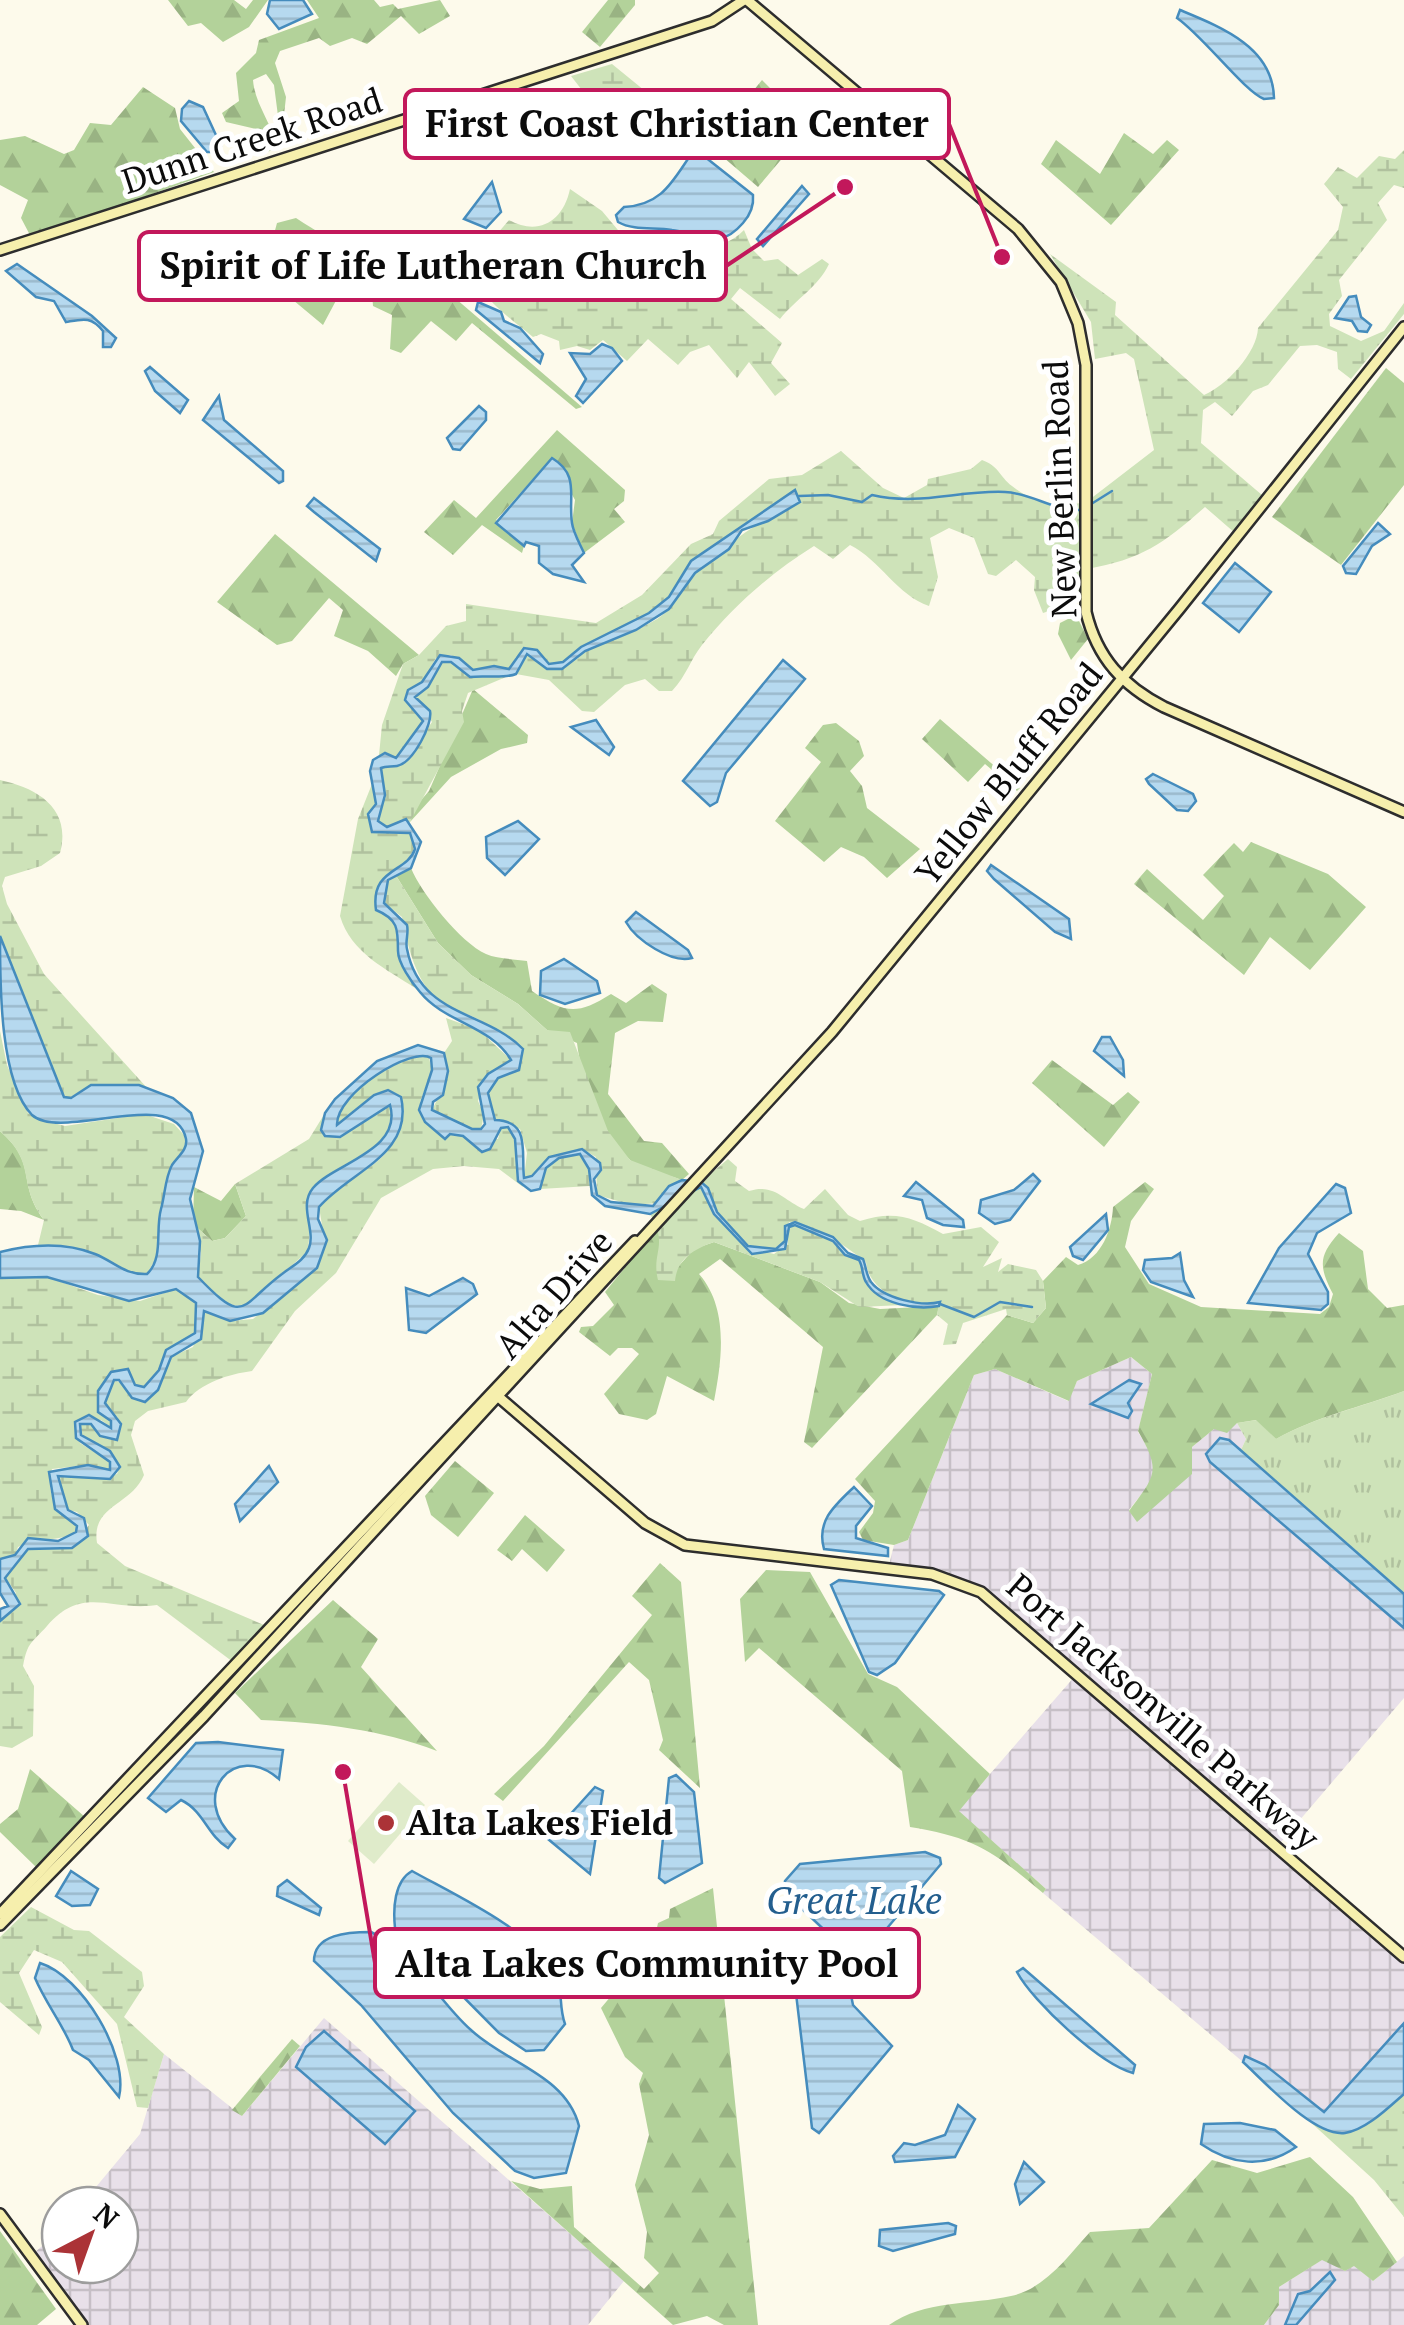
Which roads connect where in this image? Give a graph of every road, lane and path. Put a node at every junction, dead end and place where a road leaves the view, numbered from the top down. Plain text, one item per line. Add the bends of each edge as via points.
1 (746, 0) edge
2 (0, 250) edge
3 (1404, 327) edge
4 (1122, 679) junction
5 (1404, 812) edge
6 (638, 1240) joint
7 (497, 1396) junction
8 (0, 1914) edge
9 (0, 1925) edge
10 (1404, 1956) edge
11 (0, 2214) edge
12 (82, 2325) edge

1 - 2 street, Dunn Creek Road via 698,26
1 - 4 street, New Berlin Road via 1018,229 1054,271 1085,352 1086,612 1097,646
3 - 4 street, Yellow Bluff Road
4 - 5 street, New Berlin Road via 1164,707
4 - 6 street, Yellow Bluff Road via 849,1013
6 - 7 street, Alta Drive
7 - 8 street, Alta Drive
7 - 9 street, Alta Drive via 204,1716
7 - 10 street, Port Jacksonville Parkway via 645,1523 685,1545 932,1574 981,1592
11 - 12 street

